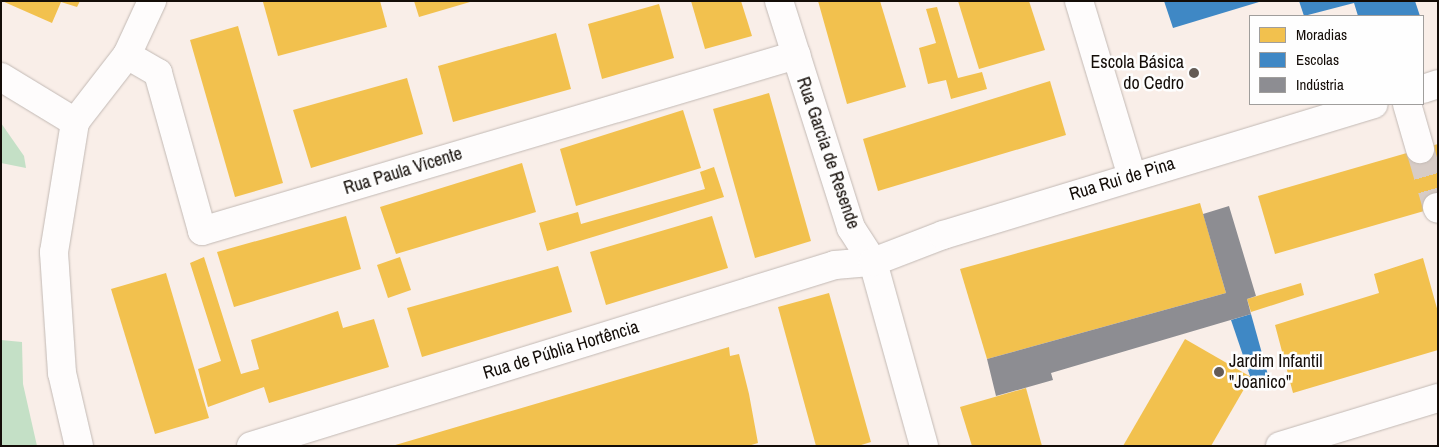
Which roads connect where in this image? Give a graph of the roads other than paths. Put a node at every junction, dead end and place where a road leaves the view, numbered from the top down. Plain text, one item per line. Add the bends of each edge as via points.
1 (152, 1) edge
2 (779, 1) edge
3 (1079, 1) edge
4 (796, 54) junction
5 (127, 55) junction
6 (1, 77) edge
7 (1438, 84) edge
8 (1424, 89) edge
9 (1371, 105) edge
10 (1407, 105) edge
11 (75, 122) junction
12 (1420, 149) tunnel mouth
13 (1132, 176) junction
14 (873, 262) junction
15 (1438, 398) edge
16 (79, 446) edge
17 (251, 446) edge
18 (924, 446) edge
19 (1280, 446) edge

1 - 5 street
2 - 4 street, Rua Garcia de Resende
3 - 13 street
4 - 5 street, Rua Paula Vicente via 202,231 158,73
4 - 14 street, Rua Garcia de Resende via 851,228
5 - 11 street
6 - 11 street
7 - 8 street
9 - 13 street, Rua Rui de Pina
10 - 12 street
11 - 16 street via 54,252 62,373
13 - 14 street, Rua Rui de Pina via 943,235
14 - 17 street, Rua de Públia Hortência via 835,265
14 - 18 street, Rua Garcia de Resende
15 - 19 street

